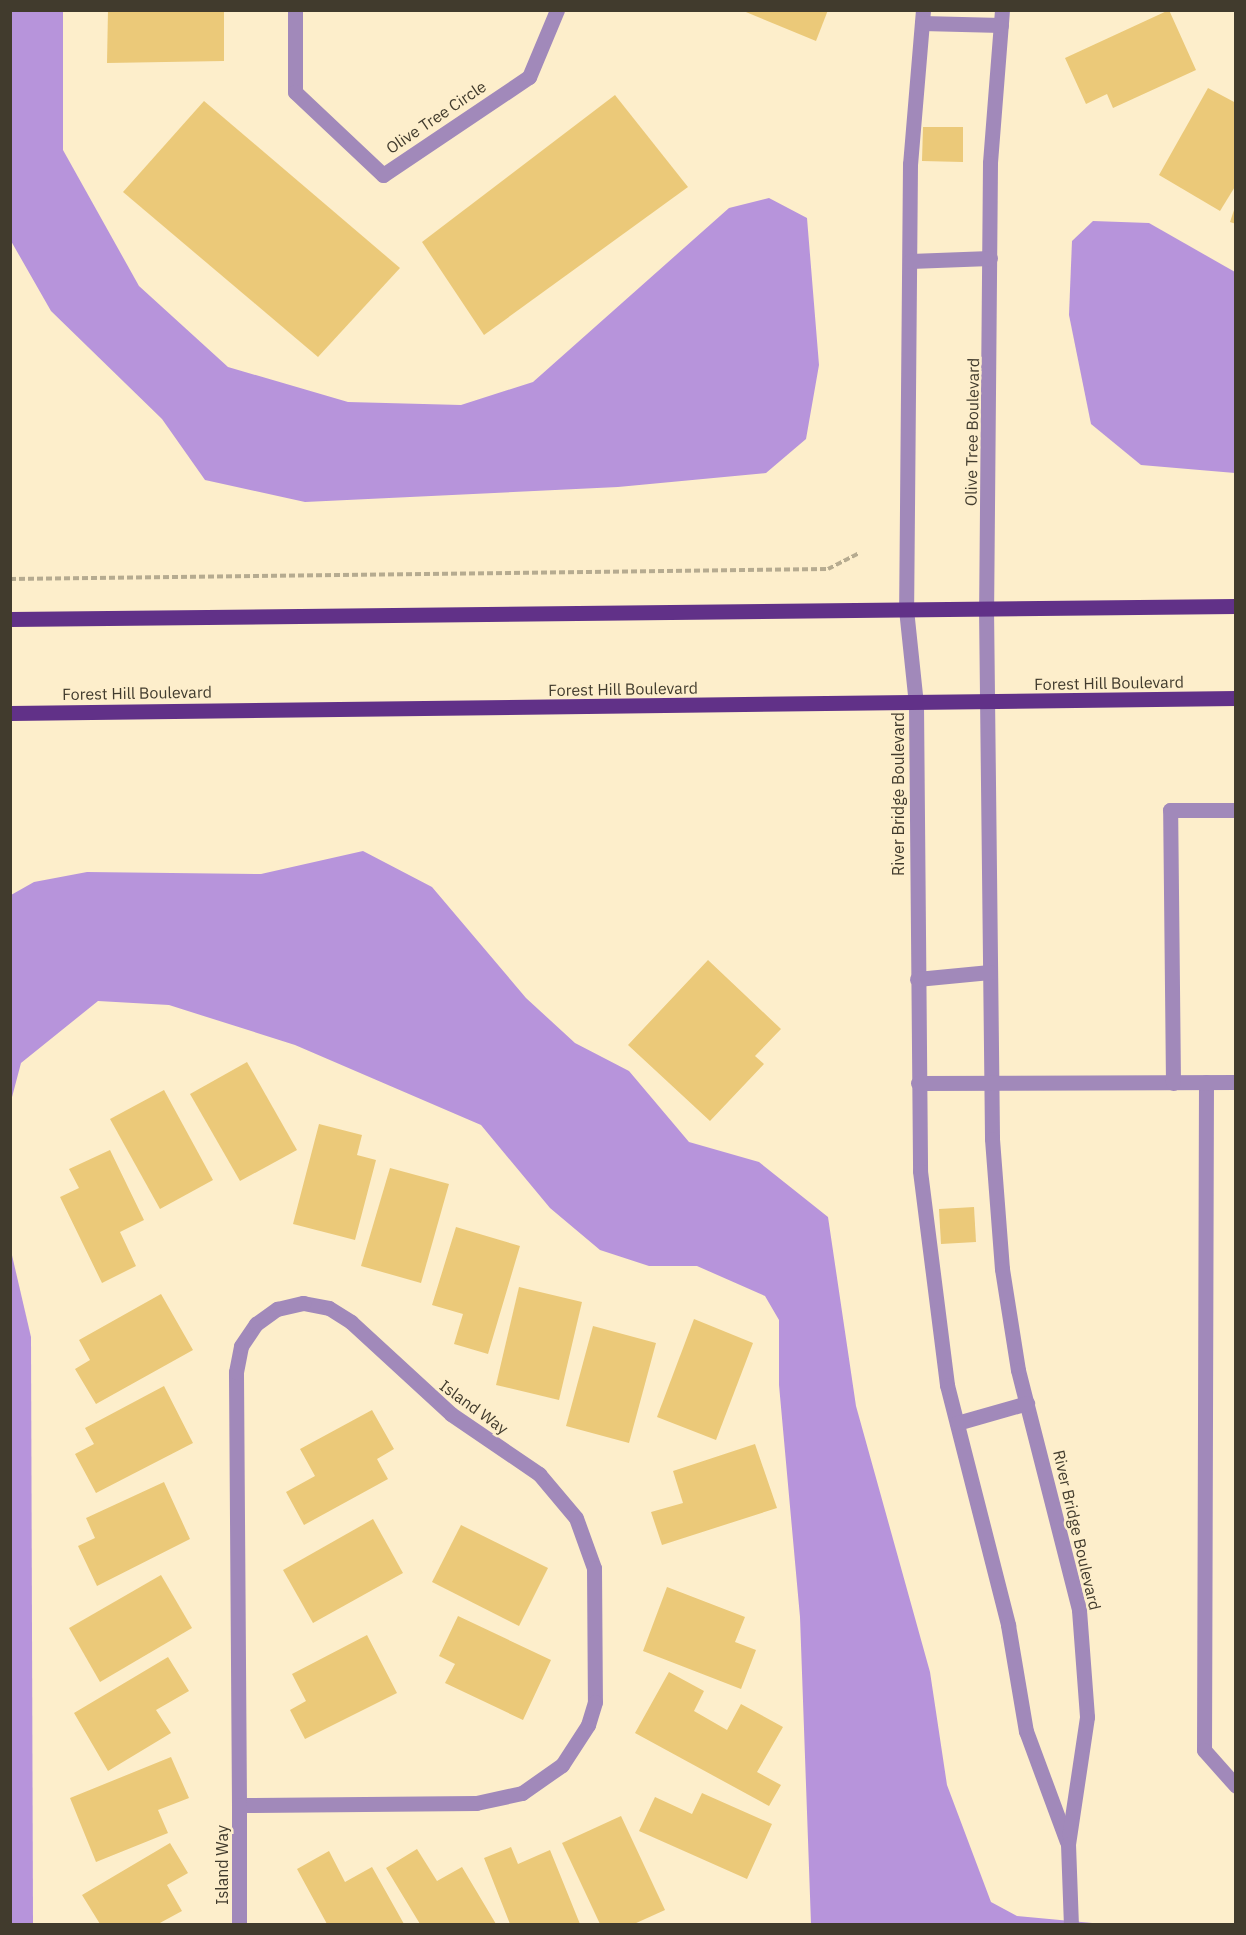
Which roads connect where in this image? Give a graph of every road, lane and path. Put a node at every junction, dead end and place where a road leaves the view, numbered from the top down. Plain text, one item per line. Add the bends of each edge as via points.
1 (295, 10) edge
2 (556, 10) edge
3 (922, 17) edge
4 (1002, 18) edge
5 (990, 258) junction
6 (910, 261) junction
7 (858, 554) dead end
8 (10, 579) edge
9 (1236, 606) edge
10 (986, 607) junction
11 (906, 609) junction
12 (10, 619) edge
13 (1236, 698) edge
14 (989, 703) junction
15 (916, 704) junction
16 (10, 713) edge
17 (1236, 810) edge
18 (990, 972) junction
19 (917, 979) junction
20 (1206, 1082) junction
21 (1236, 1082) edge
22 (918, 1083) junction
23 (991, 1083) junction
24 (1173, 1083) junction
25 (1027, 1403) junction
26 (957, 1423) junction
27 (1236, 1786) edge
28 (239, 1805) junction
29 (1068, 1845) junction
30 (239, 1924) edge
31 (1071, 1924) edge

1 - 2 street, Olive Tree Circle via 295,92 383,175 528,77
3 - 4 street, Olive Tree Boulevard
3 - 6 street, Olive Tree Boulevard via 910,164
4 - 5 street, Olive Tree Boulevard via 990,163
5 - 6 street
5 - 10 street, Olive Tree Boulevard
6 - 11 street, Olive Tree Boulevard
7 - 8 path via 828,569
9 - 10 main road
10 - 11 main road
10 - 14 street, River Bridge Boulevard
11 - 12 main road
11 - 15 street, River Bridge Boulevard
13 - 14 main road, Forest Hill Boulevard
14 - 15 main road, Forest Hill Boulevard
14 - 18 street, River Bridge Boulevard
15 - 16 main road, Forest Hill Boulevard
15 - 19 street, River Bridge Boulevard
17 - 24 street via 1170,810
18 - 19 street
18 - 23 street, River Bridge Boulevard
19 - 22 street, River Bridge Boulevard
20 - 21 street
20 - 24 street
20 - 27 street via 1204,1750
22 - 23 street
22 - 26 street, River Bridge Boulevard via 930,1278
23 - 24 street
23 - 25 street, River Bridge Boulevard via 1002,1269
25 - 26 street
25 - 29 street, River Bridge Boulevard via 1079,1610 1087,1718
26 - 29 street, River Bridge Boulevard via 1008,1625 1026,1731
28 - 28 street, Island Way via 236,1372 241,1346 255,1324 277,1309 303,1303 329,1308 351,1322 451,1414 558,1492 576,1518 594,1568 595,1702 588,1725 562,1765 522,1792 500,1800
28 - 30 street, Island Way
29 - 31 street, River Bridge Boulevard

